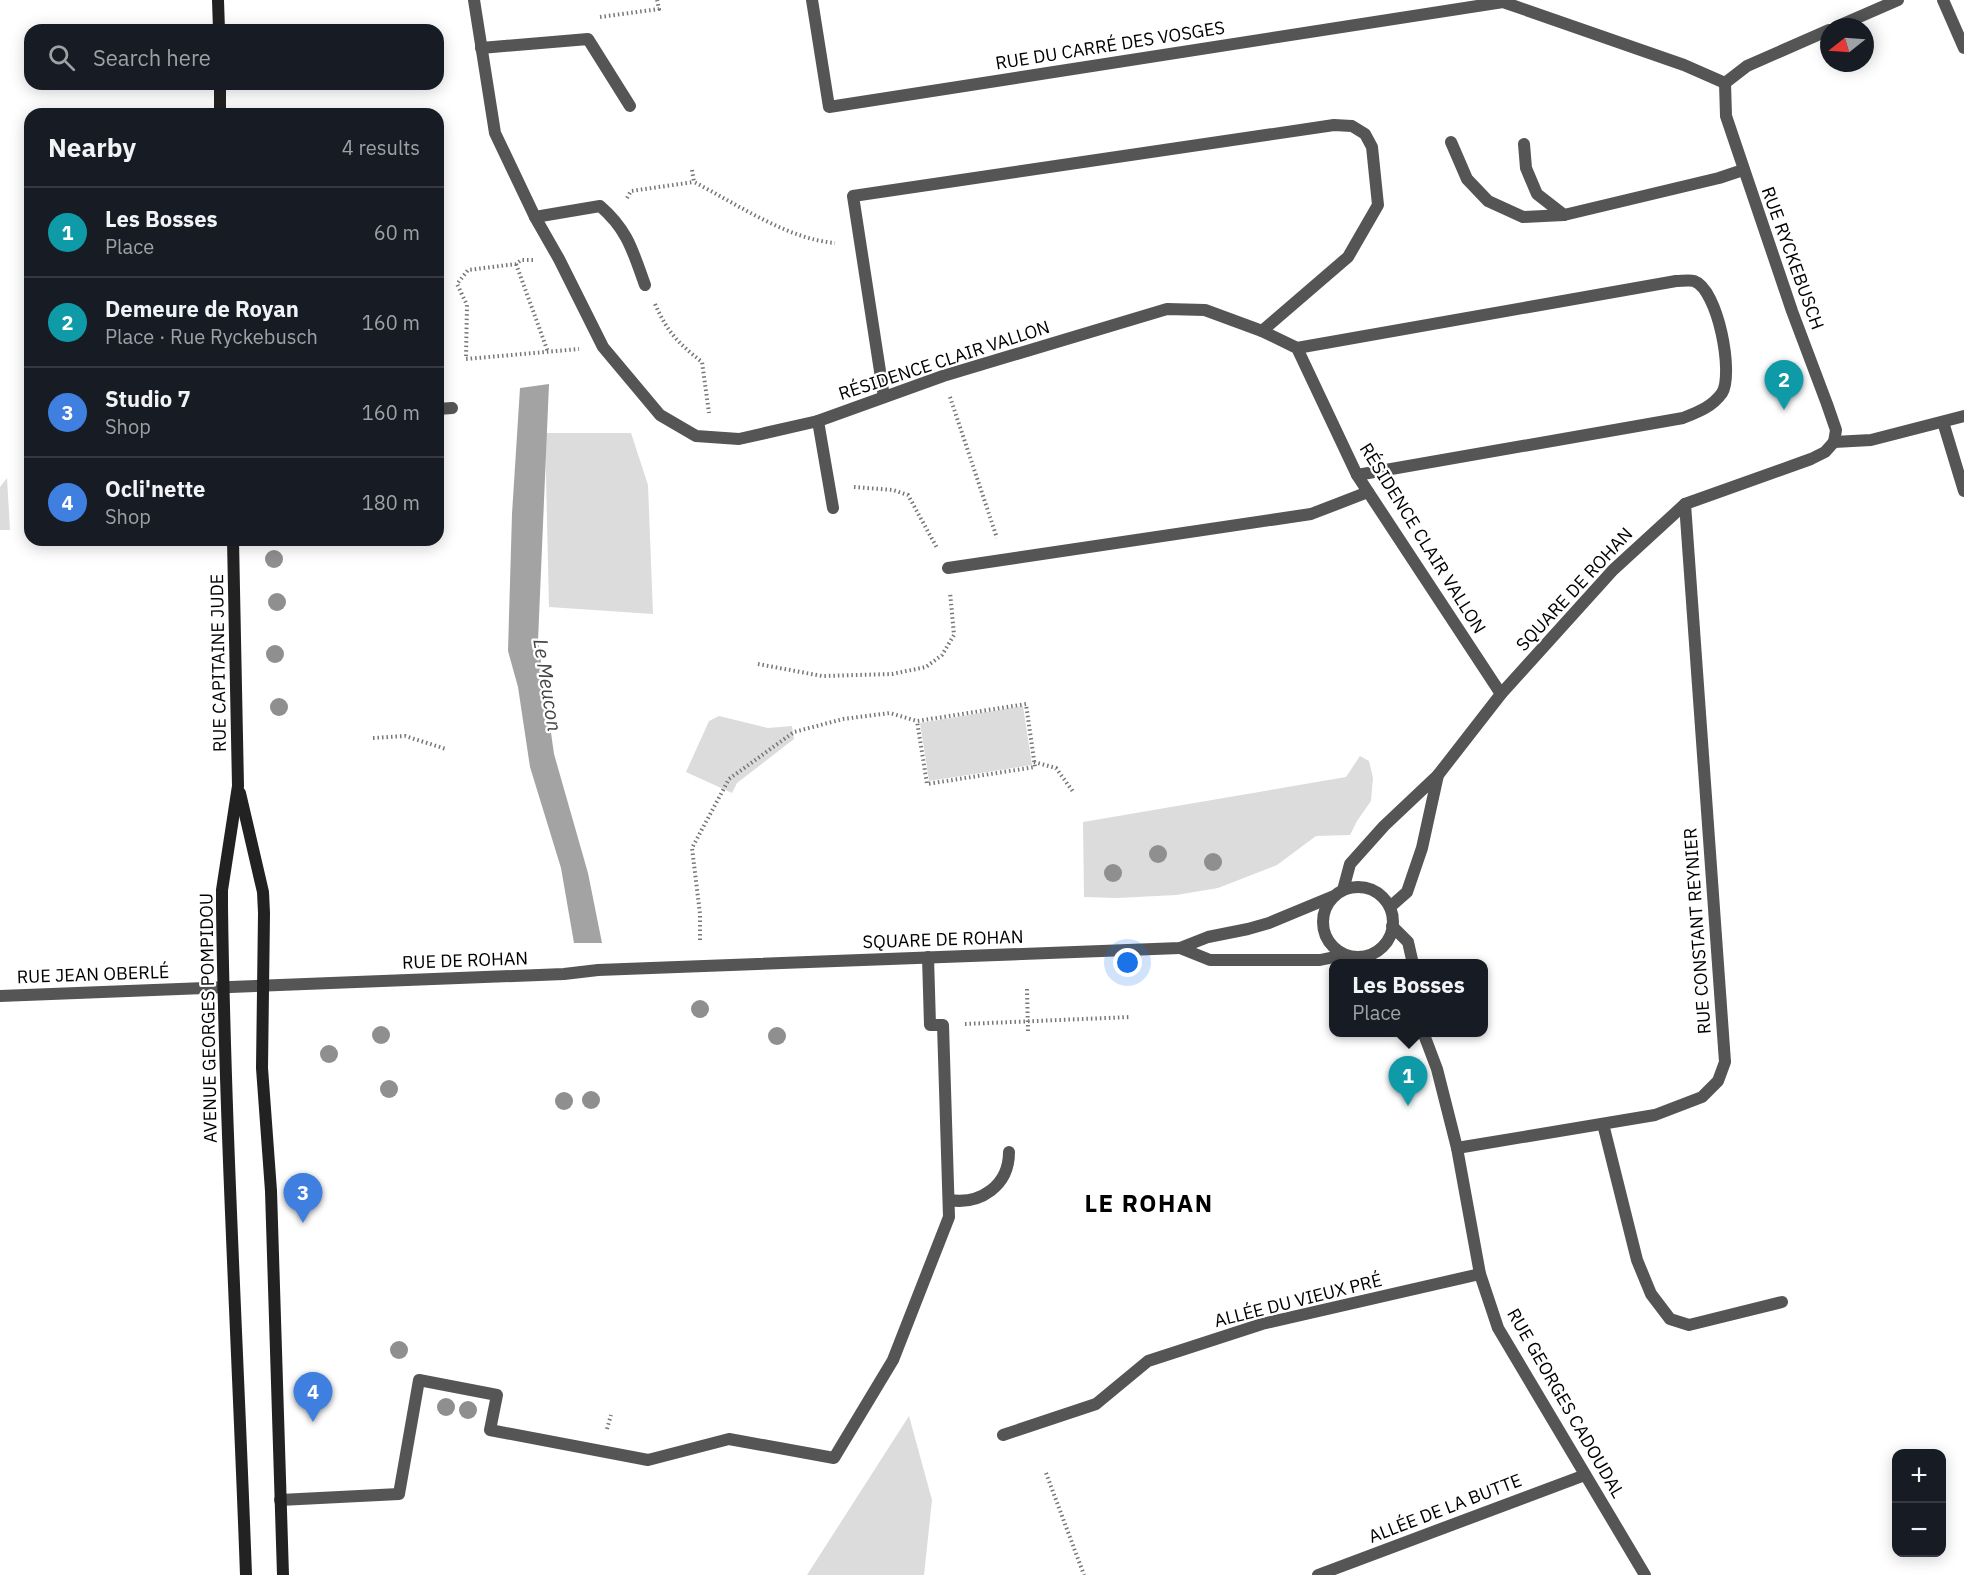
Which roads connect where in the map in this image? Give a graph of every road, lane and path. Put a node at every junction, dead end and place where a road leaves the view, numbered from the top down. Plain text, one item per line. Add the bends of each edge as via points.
1 (218, 0) edge
2 (474, 0) edge
3 (657, 0) edge
4 (812, 0) edge
5 (1899, 0) edge
6 (1942, 0) edge
7 (1503, 1) edge
8 (595, 18) dead end
9 (1857, 18) edge
10 (219, 24) edge
11 (1820, 34) edge
12 (481, 48) junction
13 (1964, 48) edge
14 (1725, 83) junction
15 (220, 90) edge
16 (630, 106) dead end
17 (220, 108) edge
18 (1451, 142) dead end
19 (1524, 144) dead end
20 (692, 170) dead end
21 (1743, 170) junction
22 (694, 182) junction
23 (631, 191) dead end
24 (1564, 215) junction
25 (535, 217) junction
26 (860, 246) junction
27 (559, 259) junction
28 (516, 264) junction
29 (645, 285) joint
30 (1262, 331) junction
31 (603, 347) junction
32 (1297, 348) junction
33 (548, 352) junction
34 (943, 376) junction
35 (884, 397) junction
36 (452, 408) dead end
37 (444, 409) edge
38 (1964, 416) edge
39 (818, 421) junction
40 (1943, 422) junction
41 (713, 437) junction
42 (1834, 442) junction
43 (1357, 475) junction
44 (829, 486) junction
45 (1964, 491) edge
46 (1368, 492) junction
47 (1685, 504) junction
48 (833, 508) dead end
49 (233, 546) edge
50 (1004, 560) junction
51 (948, 568) junction
52 (758, 664) dead end
53 (1501, 694) junction
54 (917, 721) junction
55 (374, 738) dead end
56 (446, 749) dead end
57 (1034, 762) junction
58 (1438, 775) junction
59 (238, 786) junction
60 (1074, 793) dead end
61 (1339, 893) junction
62 (1390, 907) junction
63 (1392, 926) junction
64 (700, 940) dead end
65 (1180, 948) junction
66 (928, 957) junction
67 (1350, 958) edge
68 (1329, 959) edge
69 (1335, 959) edge
70 (1412, 959) edge
71 (708, 966) joint
72 (223, 986) junction
73 (262, 986) junction
74 (1027, 989) dead end
75 (0, 996) edge
76 (1130, 1017) dead end
77 (1028, 1021) junction
78 (943, 1024) junction
79 (1028, 1033) dead end
80 (1425, 1037) edge
81 (1603, 1124) junction
82 (1457, 1148) junction
83 (1009, 1152) dead end
84 (949, 1200) junction
85 (1480, 1274) junction
86 (1782, 1302) dead end
87 (1003, 1435) dead end
88 (1046, 1473) dead end
89 (1585, 1474) junction
90 (280, 1500) junction
91 (246, 1575) edge
92 (283, 1575) edge
93 (1084, 1575) edge
94 (1318, 1575) edge
95 (1645, 1575) edge

1 - 10 main road
2 - 12 street, RÉSIDENCE CLAIR VALLON
3 - 8 path via 659,9
4 - 7 street, RUE DU CARRÉ DES VOSGES via 828,107
5 - 9 street
6 - 13 street
7 - 14 street, RUE DU CARRÉ DES VOSGES
11 - 14 street via 1747,66
12 - 16 street via 588,39
12 - 25 street, RÉSIDENCE CLAIR VALLON via 495,134
14 - 21 street, RUE RYCKEBUSCH via 1726,116
15 - 17 main road
18 - 24 street via 1467,179 1488,201 1523,217
19 - 24 street via 1526,168 1537,194
20 - 22 path
21 - 24 street
21 - 42 street, RUE RYCKEBUSCH via 1836,430
22 - 23 path
22 - 26 path via 784,229 818,242
25 - 27 street, RÉSIDENCE CLAIR VALLON
25 - 29 street via 600,206 628,238
26 - 30 street via 853,196 1334,125 1352,126 1365,134 1372,147 1378,204 1348,257
26 - 35 street
27 - 28 path via 521,260
27 - 31 street, RÉSIDENCE CLAIR VALLON
28 - 33 path
28 - 33 path via 468,270 457,284 467,305 466,359
29 - 41 path via 665,327 702,362
30 - 32 street, RÉSIDENCE CLAIR VALLON
30 - 34 street, RÉSIDENCE CLAIR VALLON via 1205,310 1167,309
31 - 33 path
31 - 41 street, RÉSIDENCE CLAIR VALLON via 660,415 696,436
32 - 43 street, RÉSIDENCE CLAIR VALLON
32 - 43 street via 1676,281 1695,281 1707,291 1716,308 1728,374 1723,392 1709,407 1683,418
34 - 35 street, RÉSIDENCE CLAIR VALLON
34 - 50 path
35 - 39 street, RÉSIDENCE CLAIR VALLON
36 - 37 street
38 - 40 street
39 - 41 street, RÉSIDENCE CLAIR VALLON via 739,439
39 - 44 street
40 - 42 street via 1871,440
40 - 45 street
42 - 47 street, SQUARE DE ROHAN via 1811,459
43 - 46 street, RÉSIDENCE CLAIR VALLON
44 - 48 street
44 - 51 path via 893,490 908,495
46 - 50 street via 1311,514
46 - 53 street, RÉSIDENCE CLAIR VALLON
47 - 53 street, SQUARE DE ROHAN via 1613,570
47 - 81 street, RUE CONSTANT REYNIER via 1725,1062 1718,1081 1702,1097 1655,1115
49 - 59 main road, RUE CAPITAINE JUDE
50 - 51 street
51 - 52 path via 954,635 942,655 926,667 892,674 822,676
53 - 58 street, SQUARE DE ROHAN
54 - 57 path via 1026,704
54 - 57 path via 927,784 1035,767
54 - 64 path via 890,713 843,719 794,732 729,779 692,848
55 - 56 path via 405,736
57 - 60 path via 1056,768
58 - 61 street, SQUARE DE ROHAN via 1350,864
58 - 62 street, SQUARE DE ROHAN via 1422,848 1407,892
59 - 72 main road, AVENUE GEORGES POMPIDOU via 222,890
59 - 73 main road via 263,892
61 - 62 street via 1354,887 1374,891
61 - 65 street, SQUARE DE ROHAN via 1269,922
61 - 67 street via 1327,905 1323,928 1334,948
62 - 63 street
63 - 67 street via 1383,947 1364,957
63 - 70 street via 1408,942
65 - 66 street, SQUARE DE ROHAN
65 - 68 street, SQUARE DE ROHAN via 1210,960
66 - 71 street, SQUARE DE ROHAN
66 - 78 street via 930,1025
67 - 69 street, SQUARE DE ROHAN
71 - 73 street, RUE DE ROHAN
72 - 73 street, RUE DE ROHAN
72 - 75 street, RUE JEAN OBERLÉ
72 - 91 main road, AVENUE GEORGES POMPIDOU
73 - 90 main road via 262,1076 271,1191
74 - 77 path
76 - 77 path
77 - 78 path
77 - 79 path
78 - 84 street
80 - 82 street, RUE GEORGES CADOUDAL
81 - 82 street, RUE CONSTANT REYNIER
81 - 86 street via 1636,1260 1651,1294 1670,1319 1689,1325
82 - 85 street, RUE GEORGES CADOUDAL
83 - 84 street via 1009,1164 1002,1179 990,1192 975,1200
84 - 90 street via 949,1217 893,1360 834,1458 729,1439 648,1460 490,1430 497,1395 419,1380 399,1494
85 - 87 street, ALLÉE DU VIEUX PRÉ via 1262,1324 1148,1361 1096,1404
85 - 89 street, RUE GEORGES CADOUDAL via 1498,1328
88 - 93 path
89 - 94 street, ALLÉE DE LA BUTTE
89 - 95 street, RUE GEORGES CADOUDAL
90 - 92 main road

